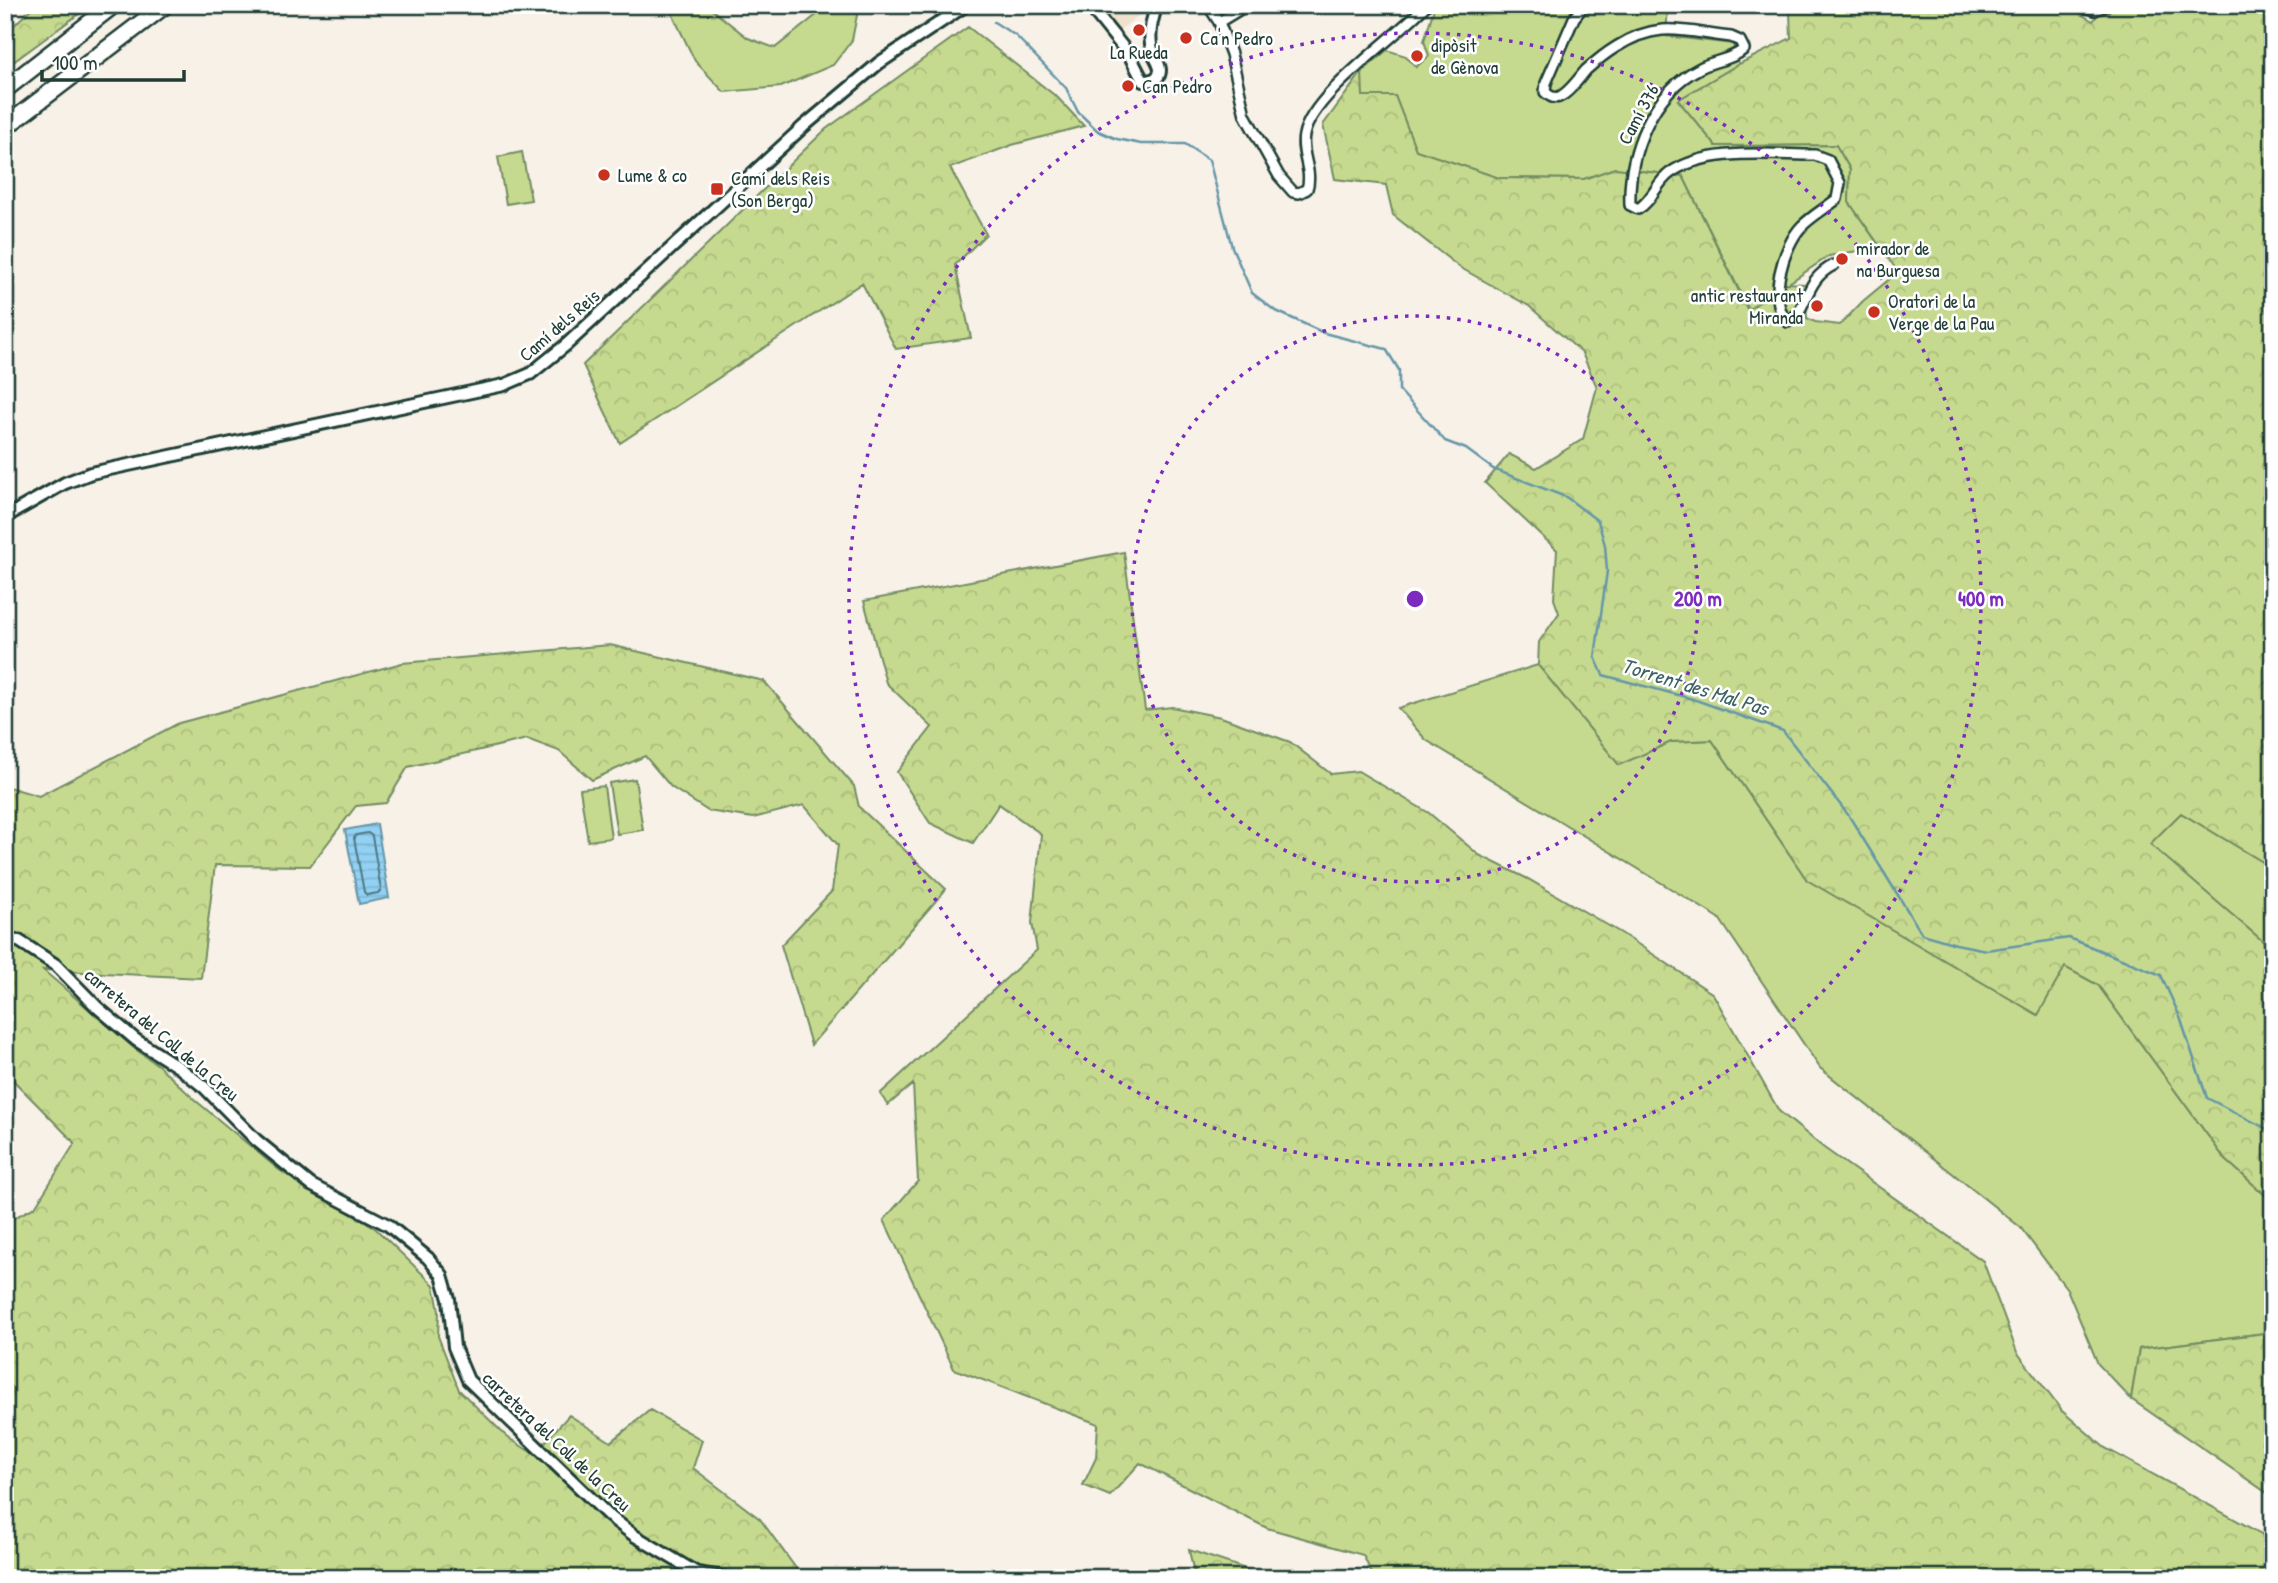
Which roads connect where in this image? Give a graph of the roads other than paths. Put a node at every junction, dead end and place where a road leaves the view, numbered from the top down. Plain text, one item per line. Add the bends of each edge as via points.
1 (113, 5) edge
2 (165, 5) edge
3 (966, 5) edge
4 (1089, 5) edge
5 (1157, 5) edge
6 (1208, 5) edge
7 (1247, 5) edge
8 (1426, 5) edge
9 (1584, 5) edge
10 (2080, 5) edge
11 (2107, 5) edge
12 (1219, 22) junction
13 (5, 89) edge
14 (5, 127) edge
15 (1835, 265) dead end
16 (5, 517) edge
17 (5, 940) edge
18 (728, 1578) edge

1 - 13 highway
2 - 14 highway
3 - 16 street, Camí dels Reis via 879,64 814,118 530,374 504,385 91,473
4 - 5 street via 1143,81 1150,81 1160,70 1150,42
6 - 12 street
7 - 12 street
8 - 12 street via 1317,109 1304,135 1310,181 1299,193 1279,176 1245,115
9 - 15 street, Camí 376 via 1546,83 1550,97 1562,95 1589,67 1647,32 1671,28 1731,37 1744,49 1735,57 1702,67 1670,89 1633,162 1630,205 1638,209 1646,204 1658,182 1687,162 1724,156 1815,155 1828,160 1840,183 1837,199 1801,226 1784,257 1779,300 1788,322 1796,318 1818,276
10 - 11 street via 2095,10
17 - 18 street, carretera del Coll de la Creu via 19,941 56,965 97,1007 204,1087 256,1140 311,1185 388,1226 428,1258 442,1275 454,1347 468,1380 635,1536 697,1573

